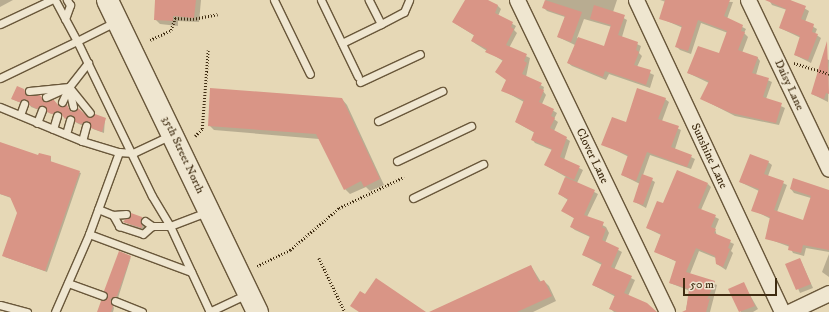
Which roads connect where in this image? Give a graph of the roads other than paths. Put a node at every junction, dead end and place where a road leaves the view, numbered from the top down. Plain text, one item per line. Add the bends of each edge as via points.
1 (52, 0) edge
2 (55, 0) edge
3 (67, 0) edge
4 (106, 0) edge
5 (274, 0) edge
6 (321, 0) edge
7 (368, 0) edge
8 (409, 0) edge
9 (517, 0) edge
10 (636, 0) edge
11 (748, 0) edge
12 (65, 18) junction
13 (117, 21) junction
14 (0, 24) edge
15 (381, 24) junction
16 (77, 41) junction
17 (342, 43) junction
18 (420, 54) dead end
19 (88, 63) junction
20 (310, 74) dead end
21 (0, 78) edge
22 (69, 87) junction
23 (29, 91) dead end
24 (442, 91) dead end
25 (46, 97) dead end
26 (62, 102) dead end
27 (24, 104) dead end
28 (0, 107) edge
29 (73, 107) dead end
30 (42, 110) dead end
31 (90, 113) dead end
32 (20, 115) junction
33 (57, 116) dead end
34 (70, 120) dead end
35 (378, 121) dead end
36 (37, 123) junction
37 (86, 126) dead end
38 (471, 126) dead end
39 (53, 129) junction
40 (66, 134) junction
41 (173, 134) junction
42 (82, 141) junction
43 (119, 152) junction
44 (133, 153) junction
45 (397, 161) dead end
46 (483, 164) dead end
47 (829, 170) edge
48 (413, 198) dead end
49 (98, 209) junction
50 (209, 211) junction
51 (126, 214) dead end
52 (113, 215) junction
53 (145, 221) dead end
54 (152, 226) junction
55 (170, 226) junction
56 (89, 234) junction
57 (191, 272) junction
58 (68, 283) junction
59 (829, 293) edge
60 (103, 296) dead end
61 (115, 301) dead end
62 (252, 303) edge
63 (0, 306) edge
64 (27, 312) edge
65 (55, 312) edge
66 (142, 312) edge
67 (210, 312) edge
68 (667, 312) edge
69 (782, 312) edge
70 (789, 312) edge

1 - 14 lane
2 - 12 lane
3 - 12 lane via 70,5
4 - 13 street, 35th Street North
5 - 20 lane
6 - 17 lane
7 - 15 lane
8 - 15 lane via 404,12
9 - 68 street, Clover Lane
10 - 69 street, Sunshine Lane
11 - 47 street, Daisy Lane
12 - 16 lane
13 - 16 lane
13 - 41 street, 35th Street North
15 - 17 lane
16 - 19 lane
16 - 21 lane
17 - 18 lane via 359,79
19 - 22 lane
19 - 44 lane
22 - 23 lane
22 - 25 lane
22 - 26 lane
22 - 29 lane
22 - 31 lane
24 - 35 lane
27 - 32 lane
28 - 32 lane
30 - 36 lane
32 - 36 lane
33 - 39 lane
34 - 40 lane
36 - 39 lane
37 - 42 lane
38 - 45 lane
39 - 40 lane
40 - 42 lane
41 - 44 lane
41 - 50 street, 35th Street North
42 - 43 lane
43 - 44 lane
43 - 49 lane
44 - 55 lane via 152,196
46 - 48 lane
49 - 52 lane
49 - 56 lane
50 - 55 lane
50 - 62 street, 35th Street North
51 - 52 lane
52 - 54 lane via 120,226 143,234
53 - 54 lane
54 - 55 lane
55 - 57 lane
56 - 57 lane
56 - 58 lane
57 - 67 lane
58 - 60 lane
58 - 65 lane
59 - 70 street
61 - 66 lane
62 - 67 lane
63 - 64 lane

